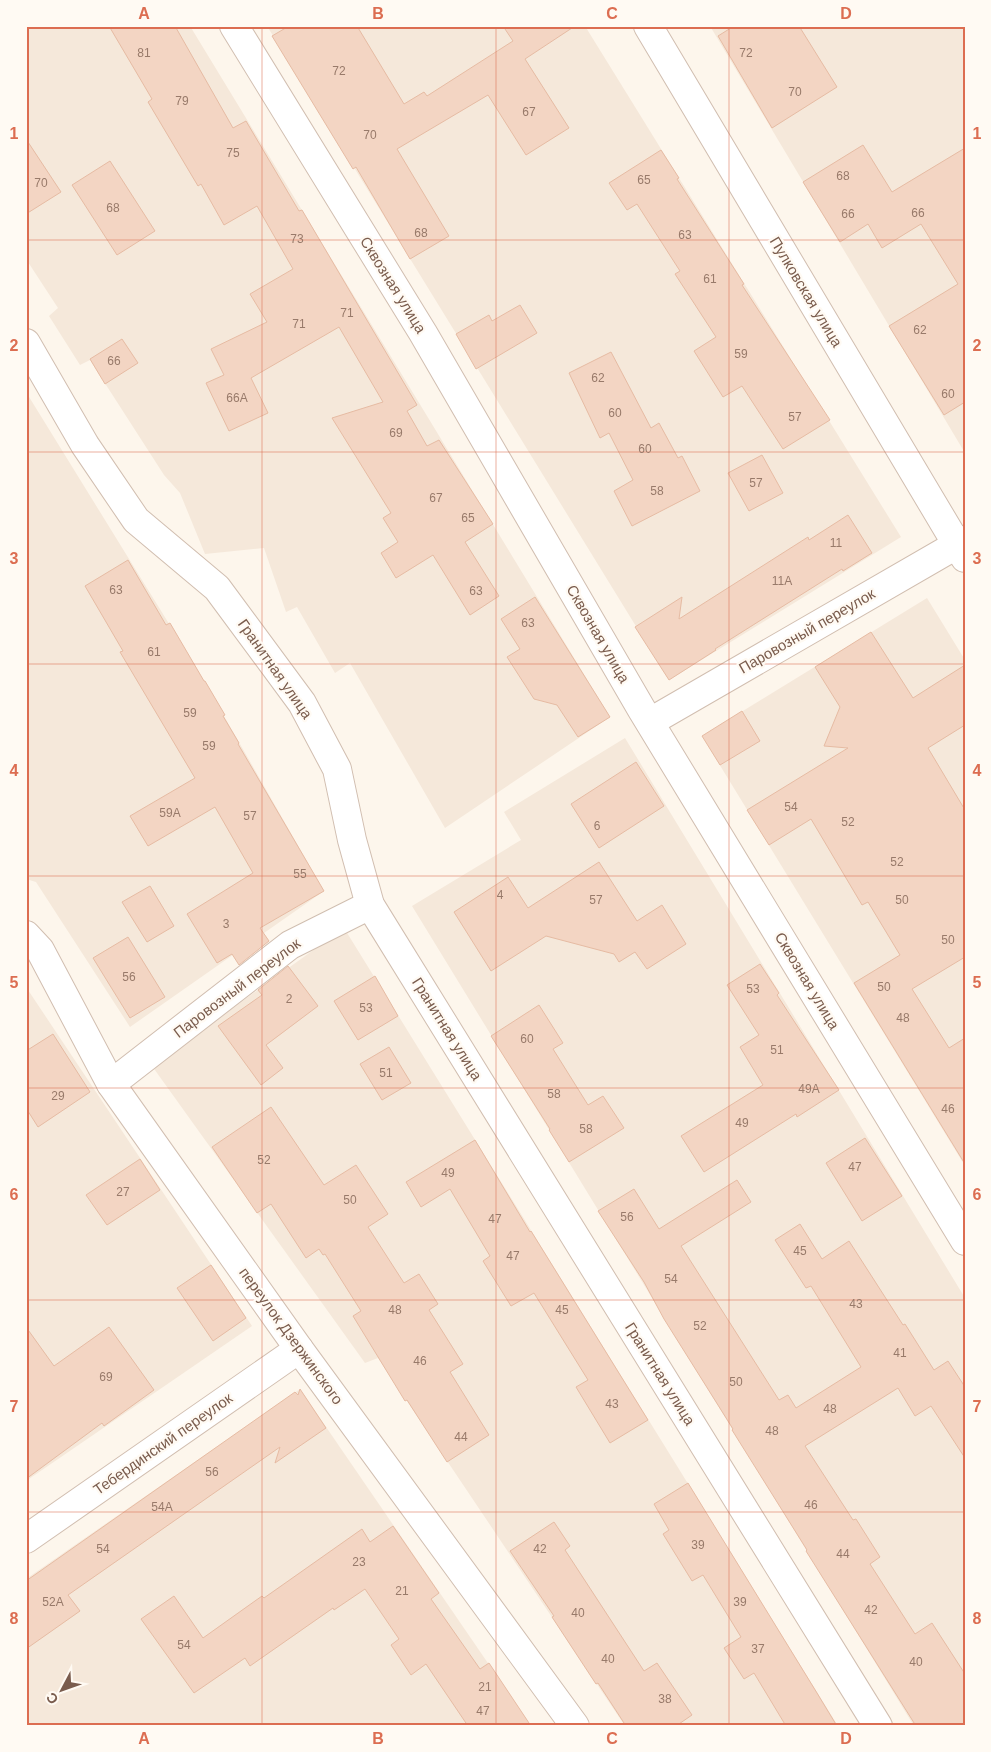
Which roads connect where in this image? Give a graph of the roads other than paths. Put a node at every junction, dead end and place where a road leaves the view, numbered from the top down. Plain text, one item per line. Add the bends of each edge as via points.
1 (234, 26) edge
2 (648, 26) edge
3 (26, 343) edge
4 (962, 548) edge
5 (650, 722) junction
6 (370, 905) junction
7 (26, 935) edge
8 (111, 1084) junction
9 (965, 1241) edge
10 (299, 1349) junction
11 (26, 1539) edge
12 (575, 1726) edge
13 (878, 1726) edge

1 - 5 street, Сквозная улица via 423,333
2 - 4 street, Пулковская улица
3 - 6 street, Гранитная улица via 85,445 136,520 217,588 302,703 337,769
4 - 5 street, Паровозный переулок
5 - 9 street, Сквозная улица
6 - 8 street, Паровозный переулок via 290,946
6 - 13 street, Гранитная улица
7 - 8 street, переулок Дзержинского via 40,950
8 - 10 street, переулок Дзержинского
10 - 11 street, Тебердинский переулок
10 - 12 street, переулок Дзержинского

